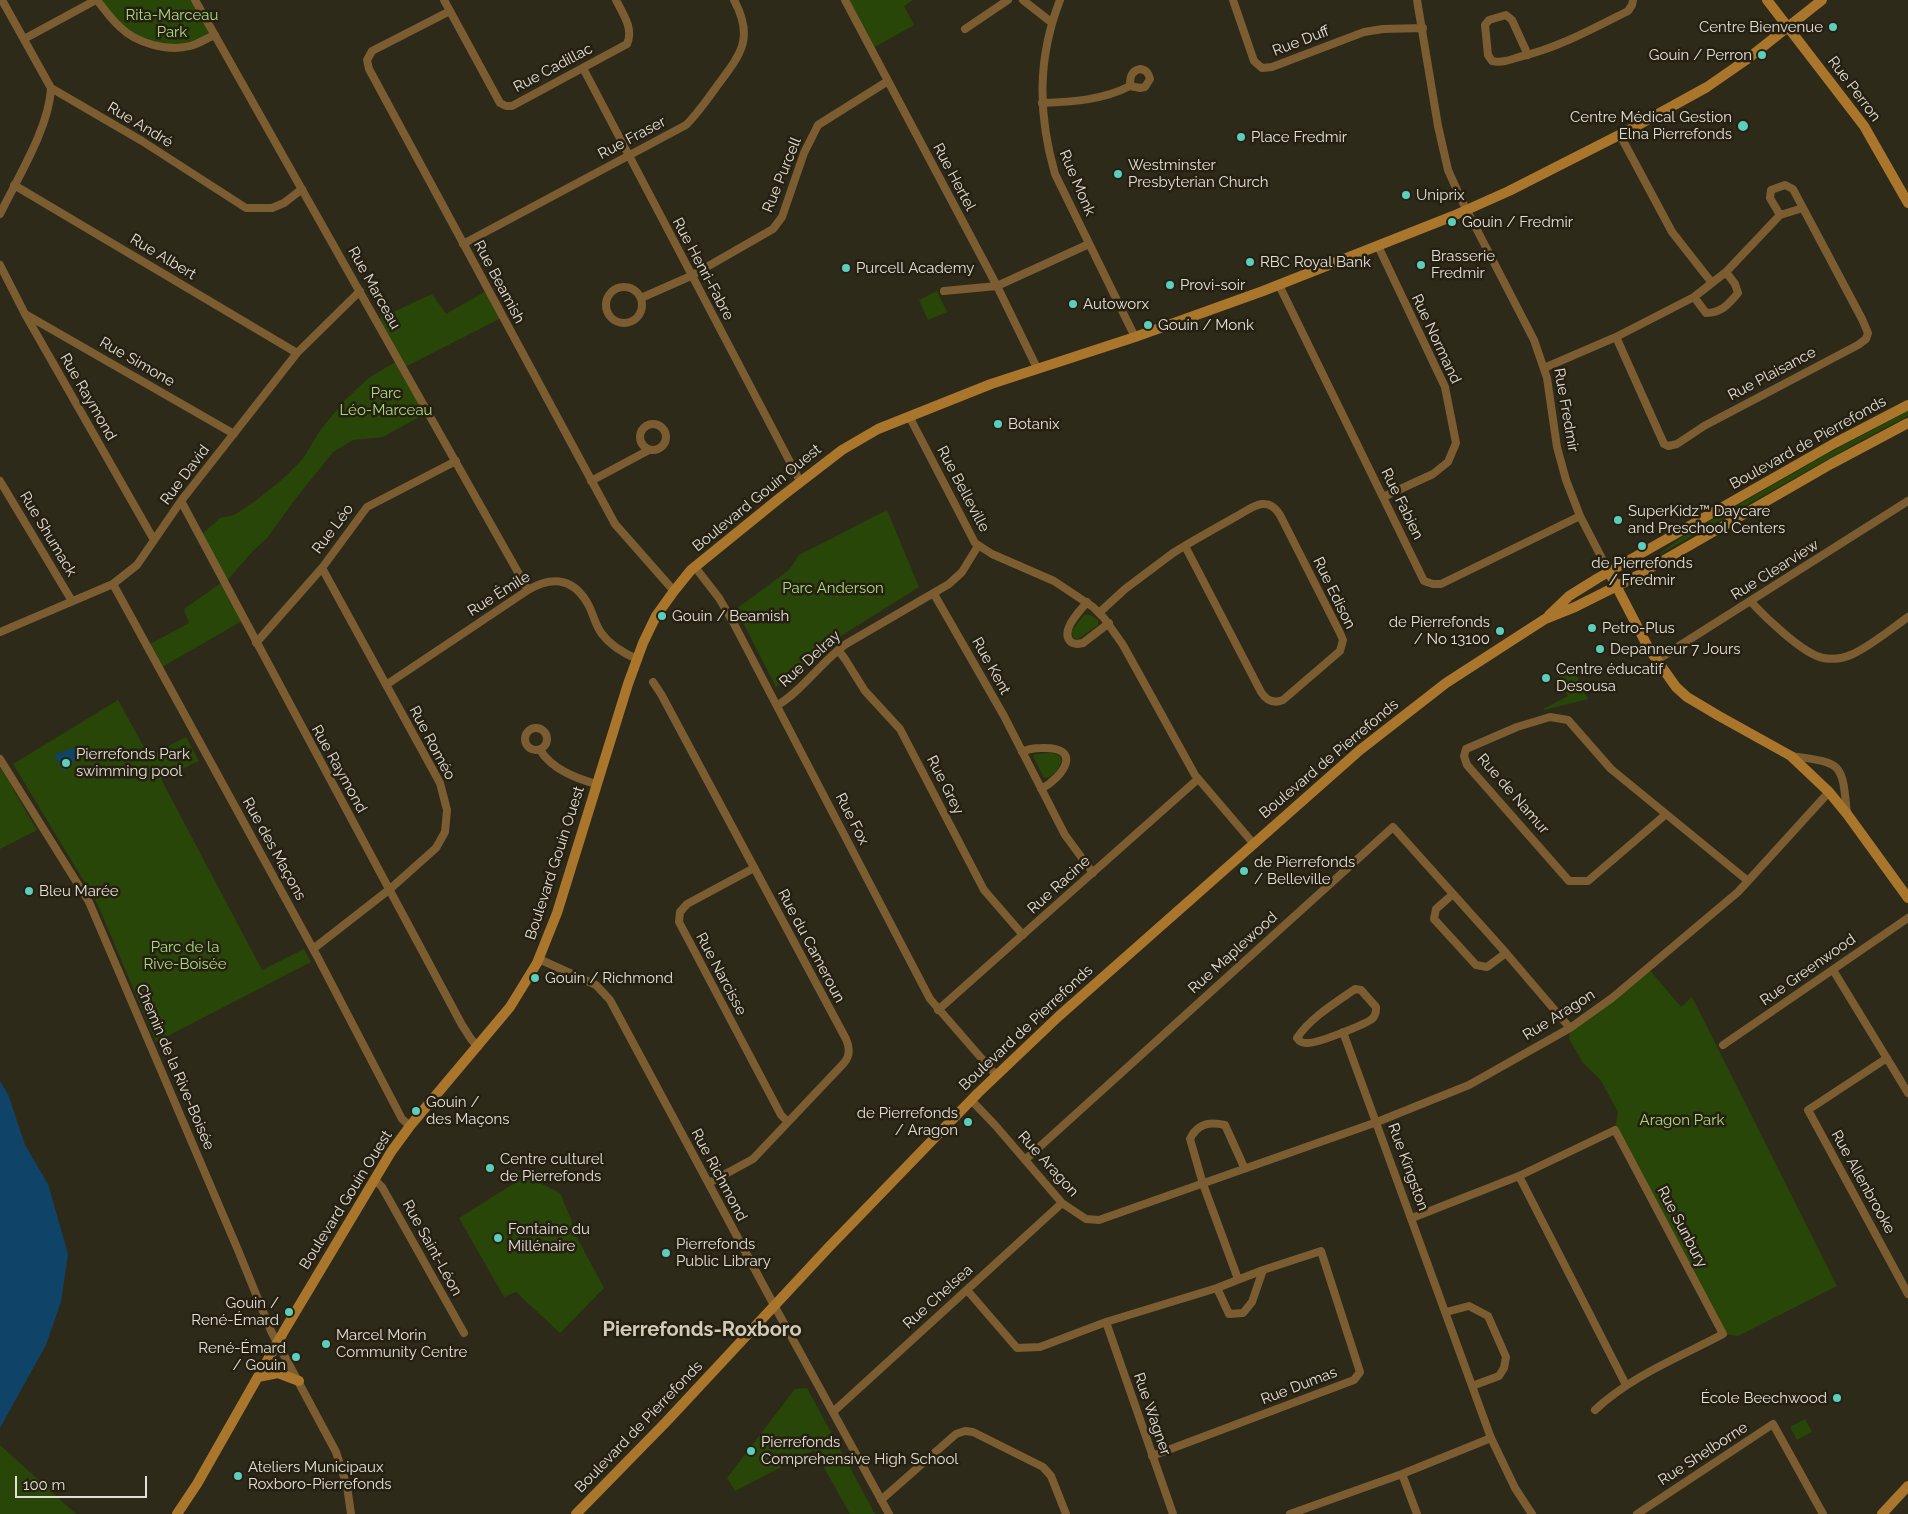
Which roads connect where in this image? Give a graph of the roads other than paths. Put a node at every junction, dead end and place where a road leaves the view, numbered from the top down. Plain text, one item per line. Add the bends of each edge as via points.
1 (2, 0) edge
2 (96, 0) edge
3 (196, 0) edge
4 (444, 0) edge
5 (616, 0) edge
6 (734, 0) edge
7 (845, 0) edge
8 (1008, 0) edge
9 (1023, 0) edge
10 (1060, 0) edge
11 (1232, 0) edge
12 (1417, 0) edge
13 (1633, 0) edge
14 (1767, 0) edge
15 (1822, 0) edge
16 (450, 11) junction
17 (1051, 22) junction
18 (1422, 28) junction
19 (1788, 28) junction
20 (965, 29) dead end
21 (215, 35) junction
22 (24, 39) junction
23 (1528, 55) junction
24 (583, 68) junction
25 (888, 81) junction
26 (1130, 86) dead end
27 (51, 88) junction
28 (1042, 103) junction
29 (1620, 135) junction
30 (629, 156) junction
31 (14, 185) junction
32 (302, 189) junction
33 (1908, 203) edge
34 (1803, 208) junction
35 (1467, 210) junction
36 (0, 214) edge
37 (1780, 215) junction
38 (463, 244) junction
39 (1089, 244) junction
40 (1378, 246) junction
41 (0, 265) edge
42 (1726, 272) junction
43 (691, 276) junction
44 (1712, 283) junction
45 (1279, 285) junction
46 (997, 286) junction
47 (360, 291) junction
48 (944, 291) dead end
49 (1694, 297) junction
50 (641, 298) junction
51 (25, 314) junction
52 (1135, 337) junction
53 (1616, 337) junction
54 (297, 353) junction
55 (1037, 368) junction
56 (1544, 368) junction
57 (1908, 405) edge
58 (909, 416) junction
59 (1908, 423) edge
60 (234, 434) junction
61 (649, 450) dead end
62 (456, 461) junction
63 (0, 481) edge
64 (591, 481) junction
65 (800, 481) junction
66 (1383, 497) junction
67 (1908, 501) edge
68 (180, 502) junction
69 (1580, 516) junction
70 (154, 540) junction
71 (978, 546) junction
72 (1186, 546) junction
73 (695, 567) junction
74 (322, 568) junction
75 (1610, 572) junction
76 (113, 584) junction
77 (1616, 585) junction
78 (528, 590) junction
79 (674, 591) junction
80 (934, 594) junction
81 (72, 601) junction
82 (1086, 602) junction
83 (1751, 602) junction
84 (1100, 612) junction
85 (1908, 617) edge
86 (1545, 619) junction
87 (1109, 623) junction
88 (0, 632) edge
89 (256, 643) junction
90 (838, 650) junction
91 (637, 659) junction
92 (1657, 660) junction
93 (653, 682) dead end
94 (386, 684) junction
95 (778, 705) junction
96 (540, 750) dead end
97 (1022, 752) junction
98 (1791, 756) junction
99 (0, 759) edge
100 (1198, 780) junction
101 (596, 784) junction
102 (1040, 789) junction
103 (1829, 792) junction
104 (1847, 814) junction
105 (1665, 815) junction
106 (1253, 843) junction
107 (754, 868) junction
108 (1093, 873) junction
109 (1748, 881) junction
110 (390, 889) junction
111 (1453, 894) junction
112 (1908, 898) edge
113 (1908, 918) edge
114 (1023, 935) junction
115 (313, 949) junction
116 (1506, 953) junction
117 (539, 959) junction
118 (1833, 970) junction
119 (938, 1010) junction
120 (1570, 1028) junction
121 (1343, 1032) junction
122 (1723, 1045) dead end
123 (478, 1047) junction
124 (1887, 1058) junction
125 (996, 1075) junction
126 (1908, 1093) edge
127 (970, 1100) junction
128 (788, 1122) junction
129 (1377, 1122) junction
130 (410, 1126) junction
131 (1026, 1160) junction
132 (1244, 1167) junction
133 (1519, 1176) junction
134 (374, 1180) junction
135 (709, 1184) junction
136 (1203, 1184) junction
137 (1062, 1203) junction
138 (1412, 1218) junction
139 (1262, 1270) junction
140 (1238, 1279) junction
141 (1217, 1288) junction
142 (967, 1290) junction
143 (1908, 1294) edge
144 (775, 1307) junction
145 (1446, 1312) junction
146 (1106, 1322) junction
147 (464, 1333) dead end
148 (278, 1343) junction
149 (258, 1377) junction
150 (298, 1381) junction
151 (1626, 1385) junction
152 (1472, 1386) junction
153 (1595, 1410) dead end
154 (833, 1412) junction
155 (1491, 1438) junction
156 (1152, 1456) junction
157 (1402, 1474) junction
158 (1908, 1486) edge
159 (881, 1500) junction
160 (177, 1514) edge
161 (351, 1514) edge
162 (576, 1514) edge
163 (889, 1514) edge
164 (1066, 1514) edge
165 (1173, 1514) edge
166 (1290, 1514) edge
167 (1417, 1514) edge
168 (1532, 1514) edge
169 (1637, 1514) edge
170 (1822, 1514) edge
171 (1882, 1514) edge

1 - 22 street
2 - 21 street via 120,28 136,39 152,44 190,46
2 - 22 street
3 - 21 street, Rue Marceau
4 - 16 street, Rue Cadillac
5 - 24 street, Rue Cadillac via 630,30 627,44
6 - 30 street, Rue Fraser via 744,22 744,42 739,56 697,115 686,125
7 - 25 street, Rue Hertel
8 - 20 street
9 - 17 street
10 - 17 street, Rue Monk
11 - 18 street, Rue Duff via 1254,61 1262,68 1364,32
12 - 18 street, Rue Fredmir
13 - 23 street via 1628,11 1565,42
14 - 19 street, Rue Perron
15 - 19 street, Boulevard Gouin Ouest
16 - 24 street, Rue Cadillac via 500,103 506,106 512,106
16 - 38 street, Rue Beamish via 372,51 367,60
17 - 28 street, Rue Monk via 1043,66
18 - 35 street, Rue Fredmir via 1441,144
19 - 29 street, Boulevard Gouin Ouest via 1715,82
19 - 33 street, Rue Perron via 1864,126
21 - 32 street, Rue Marceau
22 - 27 street
23 - 23 street via 1492,61 1488,55 1486,25 1489,20 1506,15 1512,20
24 - 30 street, Rue Henri-Fabre
25 - 43 street, Rue Purcell via 818,125 804,152 782,217 773,229
25 - 46 street, Rue Hertel
26 - 28 street via 1103,97
27 - 31 street via 44,122
27 - 32 street, Rue André via 142,141 246,208 272,208
28 - 39 street, Rue Monk via 1044,131 1056,174
29 - 35 street, Boulevard Gouin Ouest
29 - 44 street via 1672,232
30 - 38 street, Rue Fraser
30 - 43 street, Rue Henri-Fabre
31 - 36 street
31 - 54 street, Rue Albert
32 - 47 street, Rue Marceau
34 - 37 street
34 - 37 street, Rue Plaisance via 1792,189 1784,185 1771,190 1770,198
34 - 53 street, Rue Plaisance via 1865,323 1868,333 1863,341 1704,426 1677,444 1668,446 1664,444
35 - 40 street, Boulevard Gouin Ouest
35 - 56 street, Rue Fredmir via 1524,318
37 - 42 street
38 - 64 street, Rue Beamish
39 - 46 street
39 - 52 street, Rue Monk
40 - 45 street, Boulevard Gouin Ouest
40 - 66 street, Rue Normand via 1445,387 1456,443 1448,462 1434,474
41 - 51 street, Rue Raymond
42 - 44 street
42 - 49 street via 1738,293 1727,306 1715,313 1706,313
43 - 50 street, Rue Purcell
43 - 65 street, Rue Henri-Fabre
44 - 49 street
45 - 52 street, Boulevard Gouin Ouest
45 - 66 street, Rue Fabien
46 - 48 street
46 - 55 street, Rue Hertel
47 - 54 street, Rue David
47 - 62 street, Rue Marceau
49 - 53 street
50 - 50 street via 633,289 615,289 607,299 607,311 614,320 625,324 631,322 640,315
51 - 60 street, Rue Simone
51 - 70 street, Rue Raymond
52 - 55 street, Boulevard Gouin Ouest
53 - 56 street
54 - 60 street, Rue David
55 - 58 street, Boulevard Gouin Ouest
56 - 69 street, Rue Fredmir via 1559,455
57 - 75 street, Boulevard de Pierrefonds via 1835,442
58 - 65 street, Boulevard Gouin Ouest via 857,439
58 - 71 street, Rue Belleville
59 - 77 street, Boulevard de Pierrefonds
60 - 68 street, Rue David
61 - 64 street
62 - 74 street, Rue Léo via 367,507
62 - 78 street, Rue Marceau
63 - 81 street, Rue Shumack
64 - 79 street, Rue Beamish via 615,524
65 - 73 street, Boulevard Gouin Ouest
66 - 69 street, Rue Fabien via 1424,581 1433,584 1441,584
67 - 83 street, Rue Clearview
68 - 70 street, Rue David
68 - 89 street, Rue Raymond
69 - 75 street, Rue Fredmir
70 - 76 street, Rue David via 137,565
71 - 80 street, Rue Delray via 962,572
71 - 82 street, Rue Belleville via 1046,577
72 - 72 street, Rue Edison via 1268,700 1283,700 1340,651 1342,636 1274,507 1257,505
72 - 84 street, Rue Edison via 1137,579
73 - 79 street, Boulevard Gouin Ouest
73 - 95 street, Rue Fox via 723,604
74 - 89 street, Rue Léo
74 - 94 street, Rue Roméo
75 - 77 street, Rue Fredmir
75 - 86 street, Boulevard de Pierrefonds via 1569,596
76 - 81 street, Rue David
76 - 115 street, Rue des Maçons
77 - 86 street, Boulevard de Pierrefonds
77 - 92 street, Rue Fredmir
78 - 91 street, Rue Émile via 554,580 574,587 589,606 592,619 603,636
78 - 94 street, Rue Émile
79 - 91 street, Boulevard Gouin Ouest via 656,616
80 - 90 street, Rue Delray
80 - 97 street, Rue Kent
81 - 88 street, Rue David
82 - 84 street, Rue Belleville
82 - 87 street via 1068,629 1071,642 1083,643
83 - 85 street via 1768,621 1822,658 1837,659 1854,654
83 - 92 street, Rue Clearview
84 - 87 street, Rue Belleville
86 - 106 street, Boulevard de Pierrefonds via 1402,716
87 - 100 street, Rue Belleville
89 - 110 street, Rue Raymond
90 - 95 street, Rue Delray
90 - 114 street, Rue Grey via 864,692 900,729 987,894
91 - 101 street, Boulevard Gouin Ouest
92 - 98 street, Rue Fredmir via 1687,697
93 - 107 street, Rue du Cameroun
94 - 110 street, Rue Roméo via 440,784 447,810 445,832 436,848
95 - 119 street, Rue Fox
96 - 101 street via 567,773
97 - 102 street, Rue Kent
97 - 102 street via 1052,748 1062,750 1066,756 1063,770
98 - 103 street, Rue Fredmir
98 - 104 street, Rue Fredmir via 1824,761 1840,772 1844,780
99 - 148 street, Chemin de la Rive-Boisée via 89,902
100 - 106 street, Rue Belleville
100 - 108 street, Rue Racine
101 - 117 street, Boulevard Gouin Ouest via 557,913
102 - 108 street, Rue Kent via 1072,846
103 - 104 street, Rue Fredmir
103 - 109 street, Rue Aragon
104 - 112 street, Rue Fredmir
105 - 105 street, Rue de Namur via 1611,770 1568,720 1550,718 1517,727 1466,749 1467,765 1569,881 1588,881
105 - 109 street, Rue de Namur
106 - 125 street, Boulevard de Pierrefonds
107 - 128 street, Rue du Cameroun via 849,1048 846,1060
107 - 128 street, Rue Narcisse via 687,904 680,912 679,922 781,1115
108 - 114 street, Rue Racine
109 - 120 street, Rue Aragon via 1612,998
110 - 115 street, Rue Roméo
110 - 123 street, Rue Raymond via 462,1025
111 - 116 street, Rue Maplewood
111 - 116 street via 1436,909 1434,919 1476,965 1486,967
111 - 131 street, Rue Maplewood via 1393,827
113 - 118 street, Rue Greenwood
114 - 119 street, Rue Racine
115 - 130 street, Rue des Maçons via 402,1119
116 - 120 street, Rue Maplewood
117 - 123 street, Boulevard Gouin Ouest via 510,1007
117 - 135 street, Rue Richmond via 596,986 608,996
118 - 122 street, Rue Greenwood
118 - 124 street
119 - 125 street, Rue Fox
120 - 129 street, Rue Aragon via 1469,1084
121 - 121 street via 1371,1020 1376,1014 1376,1007 1361,990 1355,990 1329,1008 1297,1038 1309,1044
121 - 129 street, Rue Kingston
123 - 130 street, Boulevard Gouin Ouest
124 - 126 street
124 - 143 street, Rue Allenbrooke via 1808,1110
125 - 127 street, Boulevard de Pierrefonds
127 - 131 street, Rue Aragon
127 - 144 street, Boulevard de Pierrefonds
128 - 135 street, Rue du Cameroun via 753,1159
129 - 132 street, Rue Aragon
129 - 138 street, Rue Kingston
130 - 134 street, Boulevard Gouin Ouest
131 - 137 street, Rue Aragon
132 - 136 street, Rue Aragon
132 - 136 street via 1225,1124 1213,1122 1194,1130 1190,1139
133 - 138 street, Rue Sunbury
133 - 151 street
133 - 151 street, Rue Sunbury via 1615,1130 1723,1334
134 - 147 street, Rue Saint-Léon via 382,1187
134 - 148 street, Boulevard Gouin Ouest
135 - 144 street, Rue Richmond
136 - 137 street, Rue Aragon via 1099,1220 1086,1219
136 - 140 street
137 - 142 street, Rue Chelsea
138 - 145 street, Rue Kingston
139 - 140 street, Rue Dumas
139 - 141 street via 1252,1302 1243,1313 1229,1314
139 - 156 street, Rue Dumas via 1321,1250 1360,1372 1354,1380
140 - 141 street, Rue Dumas
141 - 146 street, Rue Dumas
142 - 146 street, Rue Dumas via 1017,1348 1040,1347
142 - 154 street, Rue Chelsea
144 - 154 street, Rue Richmond
144 - 162 street, Boulevard de Pierrefonds
145 - 152 street, Rue Kingston
145 - 152 street via 1469,1306 1488,1316 1506,1357 1499,1376
146 - 156 street, Rue Wagner
148 - 149 street, Boulevard Gouin Ouest
148 - 150 street, Chemin de la Rive-Boisée
149 - 150 street via 278,1373
149 - 160 street, Boulevard Gouin Ouest
150 - 161 street, Chemin de la Rive-Boisée via 339,1458
151 - 153 street, Rue Sunbury
152 - 155 street, Rue Kingston
154 - 159 street, Rue Richmond
155 - 157 street
155 - 168 street, Rue Kingston via 1515,1488
156 - 165 street, Rue Wagner
157 - 166 street
157 - 167 street
158 - 171 street
159 - 163 street, Rue Richmond
159 - 164 street via 956,1434 965,1431 1043,1467 1051,1476
169 - 170 street, Rue Shelborne via 1773,1424

